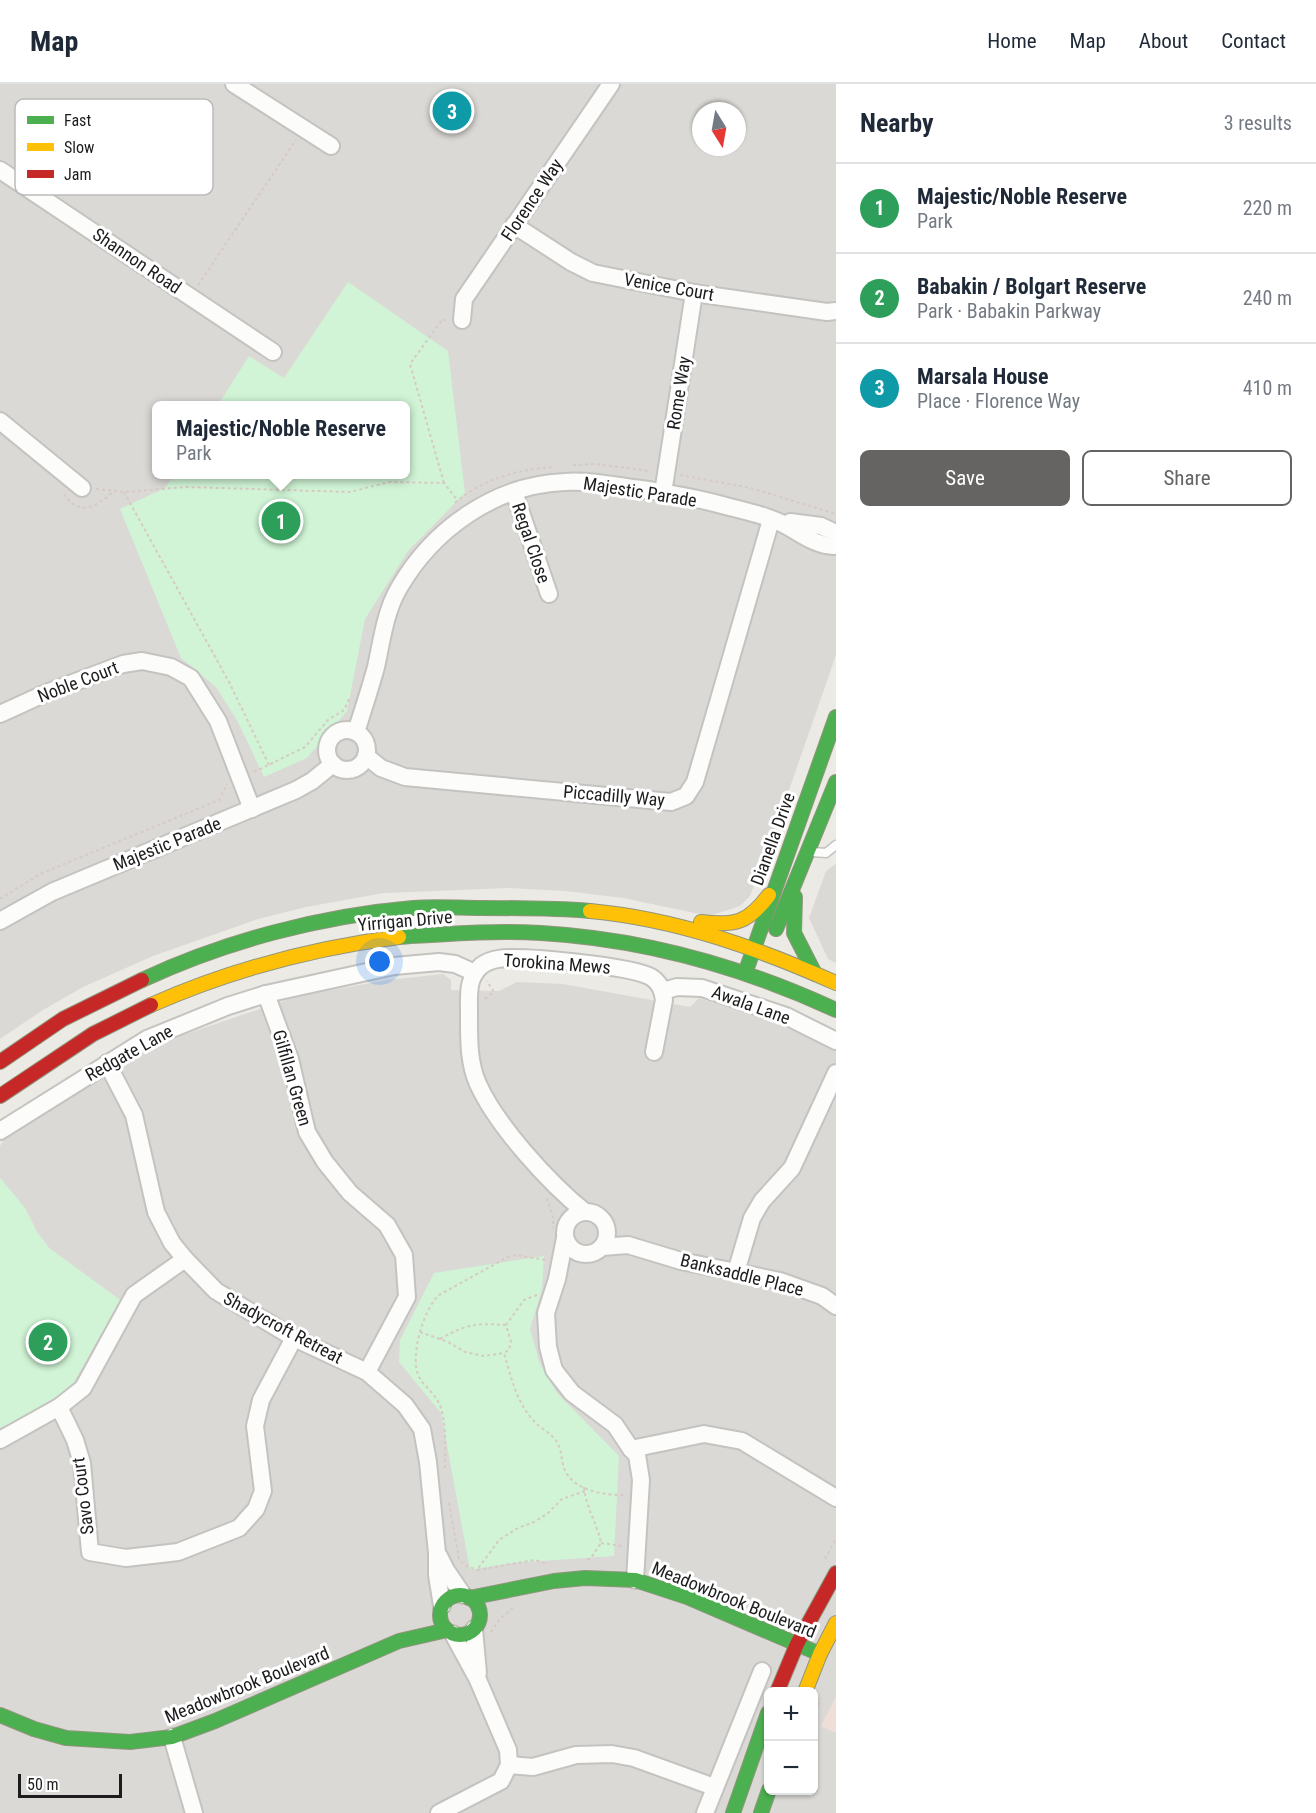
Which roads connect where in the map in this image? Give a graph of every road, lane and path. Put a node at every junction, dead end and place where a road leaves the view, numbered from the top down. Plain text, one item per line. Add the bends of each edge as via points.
1 (234, 84) edge
2 (611, 84) edge
3 (304, 128) junction
4 (331, 146) dead end
5 (0, 170) edge
6 (15, 180) edge
7 (37, 195) edge
8 (514, 225) junction
9 (694, 293) junction
10 (190, 297) junction
11 (836, 311) edge
12 (462, 320) joint
13 (273, 352) dead end
14 (0, 420) edge
15 (444, 483) junction
16 (82, 488) joint
17 (124, 492) junction
18 (514, 492) junction
19 (663, 493) junction
20 (463, 507) junction
21 (450, 509) dead end
22 (776, 521) junction
23 (836, 533) edge
24 (836, 546) edge
25 (549, 594) dead end
26 (352, 693) dead end
27 (0, 714) edge
28 (836, 717) edge
29 (356, 732) junction
30 (366, 756) junction
31 (333, 764) junction
32 (268, 765) junction
33 (240, 779) junction
34 (836, 782) edge
35 (252, 809) junction
36 (836, 845) edge
37 (808, 851) junction
38 (777, 882) junction
39 (794, 888) junction
40 (0, 899) edge
41 (588, 910) junction
42 (0, 921) edge
43 (753, 949) junction
44 (767, 954) junction
45 (476, 971) junction
46 (745, 974) junction
47 (815, 974) junction
48 (759, 978) junction
49 (836, 983) edge
50 (663, 991) junction
51 (266, 994) junction
52 (479, 1005) dead end
53 (836, 1010) edge
54 (836, 1041) edge
55 (654, 1052) dead end
56 (0, 1062) edge
57 (107, 1063) junction
58 (836, 1073) edge
59 (0, 1096) edge
60 (0, 1131) edge
61 (547, 1187) junction
62 (585, 1212) junction
63 (606, 1225) junction
64 (561, 1230) junction
65 (602, 1247) junction
66 (646, 1249) junction
67 (583, 1254) junction
68 (184, 1258) junction
69 (550, 1261) dead end
70 (736, 1272) junction
71 (557, 1279) junction
72 (541, 1293) dead end
73 (836, 1306) edge
74 (506, 1325) junction
75 (420, 1332) junction
76 (294, 1338) junction
77 (440, 1339) junction
78 (504, 1353) junction
79 (367, 1372) junction
80 (59, 1407) junction
81 (0, 1440) edge
82 (630, 1449) junction
83 (445, 1470) dead end
84 (585, 1489) junction
85 (640, 1494) junction
86 (836, 1498) edge
87 (448, 1503) dead end
88 (437, 1553) junction
89 (583, 1561) dead end
90 (551, 1567) dead end
91 (477, 1570) junction
92 (836, 1573) edge
93 (635, 1580) junction
94 (528, 1586) junction
95 (466, 1596) junction
96 (515, 1607) dead end
97 (441, 1609) junction
98 (836, 1623) edge
99 (476, 1624) junction
100 (450, 1632) junction
101 (399, 1641) junction
102 (797, 1644) junction
103 (476, 1650) junction
104 (819, 1654) junction
105 (762, 1671) dead end
106 (478, 1680) junction
107 (779, 1687) edge
108 (807, 1687) edge
109 (0, 1715) edge
110 (764, 1724) edge
111 (172, 1737) junction
112 (509, 1765) junction
113 (714, 1787) junction
114 (768, 1795) edge
115 (194, 1813) edge
116 (439, 1813) edge
117 (705, 1813) edge
118 (733, 1813) edge
119 (761, 1813) edge

1 - 3 street
2 - 8 street, Florence Way
3 - 4 street
3 - 10 path
5 - 6 street, Shannon Road
7 - 10 street, Shannon Road
8 - 9 street, Venice Court via 593,273
8 - 12 street, Florence Way via 464,299
9 - 11 street, Venice Court
9 - 19 street, Rome Way
10 - 13 street, Shannon Road
12 - 15 path via 442,320 410,364
14 - 16 street
15 - 17 path via 389,482 350,492 187,487
15 - 20 path
16 - 17 path
17 - 32 path via 229,682
18 - 19 street, Majestic Parade via 542,484 590,482
18 - 20 street, Majestic Parade
18 - 25 street, Regal Close
19 - 22 street, Majestic Parade
20 - 21 path
20 - 29 street, Majestic Parade via 398,589
22 - 23 street, Majestic Parade via 821,526
22 - 24 street, Majestic Parade via 816,543
22 - 30 street, Piccadilly Way via 695,782 686,796 671,802 405,777 381,768
26 - 32 path via 344,710 328,720 305,747
27 - 33 street, Noble Court via 123,664 142,661 171,667 190,678 218,722
28 - 38 main road, Dianella Drive
29 - 30 street via 364,740
29 - 31 street via 341,731 332,736 326,750
30 - 31 street via 351,769
31 - 35 street, Majestic Parade via 312,781
32 - 33 path
33 - 35 street, Noble Court
33 - 40 path via 226,785 219,800 40,874
34 - 37 main road, Dianella Drive
35 - 42 street, Majestic Parade via 52,892
36 - 37 lane via 826,853
37 - 39 main road, Dianella Drive
38 - 41 main road via 757,910 727,926 619,906
38 - 43 main road, Dianella Drive
39 - 44 main road, Dianella Drive
39 - 47 main road via 794,933
41 - 43 main road, Yirrigan Drive via 653,920
41 - 56 main road, Yirrigan Drive via 413,908 343,917 238,942 121,989 72,1014
43 - 44 main road, Yirrigan Drive
43 - 46 main road, Dianella Drive
44 - 47 main road, Yirrigan Drive
44 - 48 main road, Dianella Drive
45 - 50 street, Torokina Mews via 496,959 516,958 619,968 652,977
45 - 51 street, Redgate Lane via 439,962 394,966
45 - 52 path via 494,992
45 - 61 street via 469,984 469,1036 477,1083
46 - 48 main road, Yirrigan Drive
46 - 59 main road, Yirrigan Drive via 678,953 533,932 348,944 250,968 160,1001 83,1041
47 - 49 main road, Yirrigan Drive
48 - 53 main road, Yirrigan Drive
50 - 54 street, Awala Lane via 702,988 786,1016
50 - 55 street
51 - 57 street, Redgate Lane via 147,1039
51 - 79 street, Gilfillan Green via 290,1059 306,1132 350,1193 387,1225 404,1255 407,1296
57 - 60 street, Redgate Lane
57 - 68 street, Shadycroft Retreat via 134,1115 156,1212
58 - 70 street via 792,1168 752,1218
61 - 62 street
61 - 64 path via 553,1218
61 - 64 street via 563,1209
62 - 63 street via 598,1215
62 - 64 street via 574,1216
63 - 65 street
63 - 66 street, Banksaddle Place
64 - 67 street via 573,1250
64 - 71 street
65 - 66 street, Banksaddle Place via 628,1245
65 - 67 street
66 - 70 street, Banksaddle Place via 681,1262
67 - 71 street
68 - 76 street, Shadycroft Retreat via 216,1291
68 - 80 street via 134,1295 83,1388
69 - 75 path via 508,1257 432,1301
70 - 73 street, Banksaddle Place via 802,1288
71 - 82 street via 546,1313 554,1370 572,1393 615,1425
72 - 74 path via 524,1300
74 - 77 path via 479,1323 461,1327
74 - 78 path via 511,1342
75 - 77 path
75 - 83 path via 416,1364 418,1375 438,1402 444,1427
76 - 79 street, Shadycroft Retreat
76 - 80 street, Savo Court via 261,1400 255,1426 263,1491 256,1509 239,1528 178,1552 126,1558 90,1552 82,1463
77 - 78 path via 465,1352 484,1356
78 - 84 path via 516,1393 533,1420 556,1442 571,1479
79 - 88 street, Shadycroft Retreat via 405,1405 422,1429
80 - 81 street
82 - 85 street via 637,1455
82 - 86 street via 704,1434 742,1441
84 - 85 path via 608,1495
84 - 89 path via 601,1543 591,1558
84 - 91 path via 562,1499 547,1514 499,1540
85 - 93 street
87 - 91 path via 459,1558 464,1565
88 - 95 street, Shadycroft Retreat
88 - 97 street, Shadycroft Retreat
90 - 91 path via 535,1560
92 - 102 main road
93 - 94 main road, Meadowbrook Boulevard via 585,1578
93 - 102 main road, Meadowbrook Boulevard via 687,1597
94 - 95 main road, Meadowbrook Boulevard
94 - 99 main road, Meadowbrook Boulevard via 504,1599
95 - 97 main road, Meadowbrook Boulevard via 451,1597
95 - 99 main road via 477,1605
96 - 103 path via 491,1629 486,1645
97 - 100 main road via 441,1622
97 - 101 main road, Meadowbrook Boulevard
98 - 104 main road
99 - 100 main road, Meadowbrook Boulevard via 464,1634
99 - 103 street
100 - 101 main road, Meadowbrook Boulevard
100 - 106 street
101 - 111 main road, Meadowbrook Boulevard
102 - 104 main road, Meadowbrook Boulevard
102 - 107 main road
103 - 106 street
104 - 108 main road
105 - 113 street
106 - 112 street via 508,1750
109 - 111 main road, Meadowbrook Boulevard via 66,1738 130,1742
110 - 118 main road
111 - 115 street
112 - 113 street via 533,1767 576,1755 612,1754
112 - 116 street via 501,1782
113 - 117 street
114 - 119 main road

